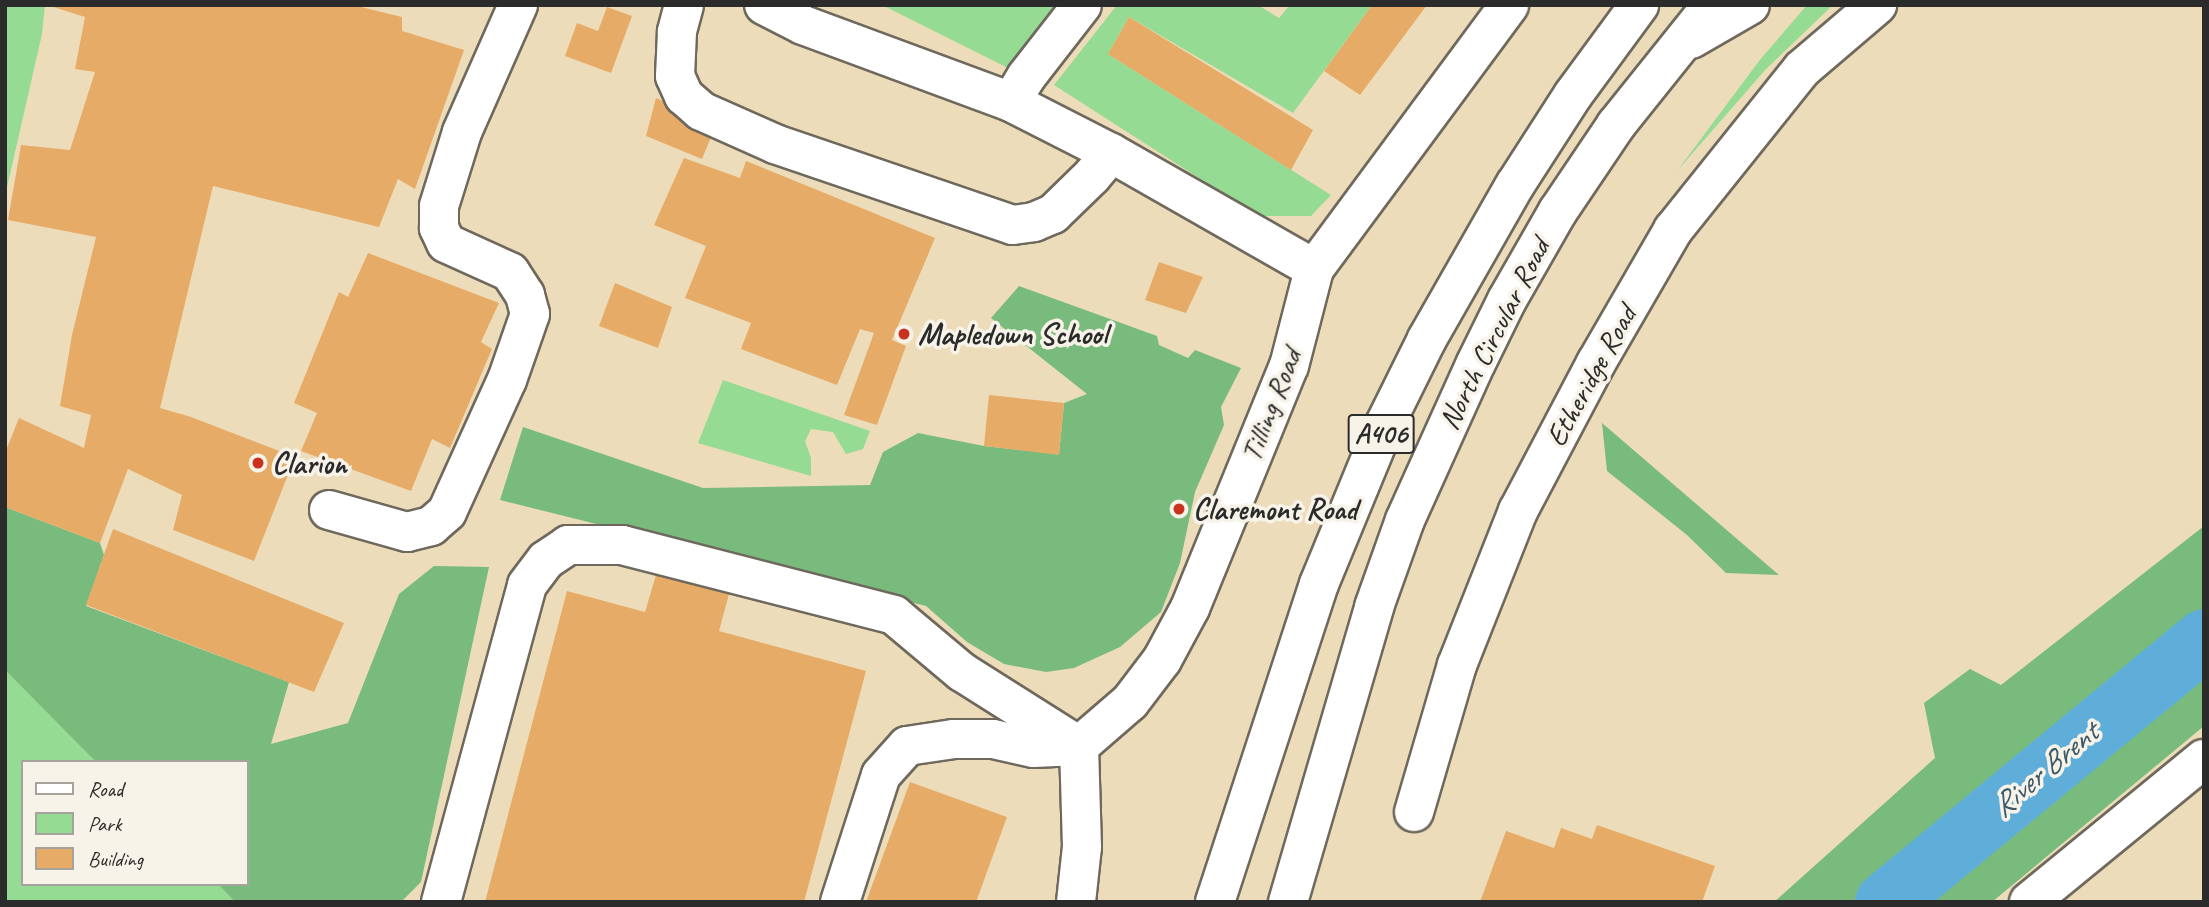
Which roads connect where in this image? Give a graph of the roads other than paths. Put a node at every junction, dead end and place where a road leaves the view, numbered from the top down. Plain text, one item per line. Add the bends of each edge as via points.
1 (518, 5) edge
2 (684, 5) edge
3 (764, 5) edge
4 (1082, 5) edge
5 (1508, 5) edge
6 (1712, 5) edge
7 (1750, 5) edge
8 (1877, 5) edge
9 (1637, 7) edge
10 (1677, 47) junction
11 (1011, 102) junction
12 (1111, 153) junction
13 (1314, 269) junction
14 (328, 510) dead end
15 (1079, 746) junction
16 (2204, 759) edge
17 (1414, 812) dead end
18 (441, 902) edge
19 (840, 902) edge
20 (1076, 902) edge
21 (1215, 902) edge
22 (1289, 902) edge
23 (2029, 902) edge

1 - 14 main road via 462,132 439,206 439,228 446,243 510,271 525,295 530,314 507,380 447,512 431,526 407,532
2 - 12 main road via 675,76 684,96 701,111 775,144 1013,225 1053,214
3 - 11 main road via 803,25
4 - 11 main road
5 - 13 main road, Tilling Road
6 - 10 main road, North Circular Road / A406
7 - 10 main road, A406
8 - 17 main road, Etheridge Road via 1802,69 1673,230 1596,363 1518,511 1457,665
9 - 21 main road, North Circular Road / A406 via 1515,185 1427,339 1385,424 1319,584
10 - 22 main road, North Circular Road / A406 via 1616,125 1558,211 1507,300 1436,449 1374,607
11 - 12 main road
12 - 13 main road
13 - 15 main road, Tilling Road via 1289,366 1189,607 1162,660 1129,702
15 - 18 main road via 962,672 894,615 622,545 568,545 546,560 527,585
15 - 19 main road via 1033,748 993,739 907,746 881,775
15 - 20 main road via 1082,847
16 - 23 main road

